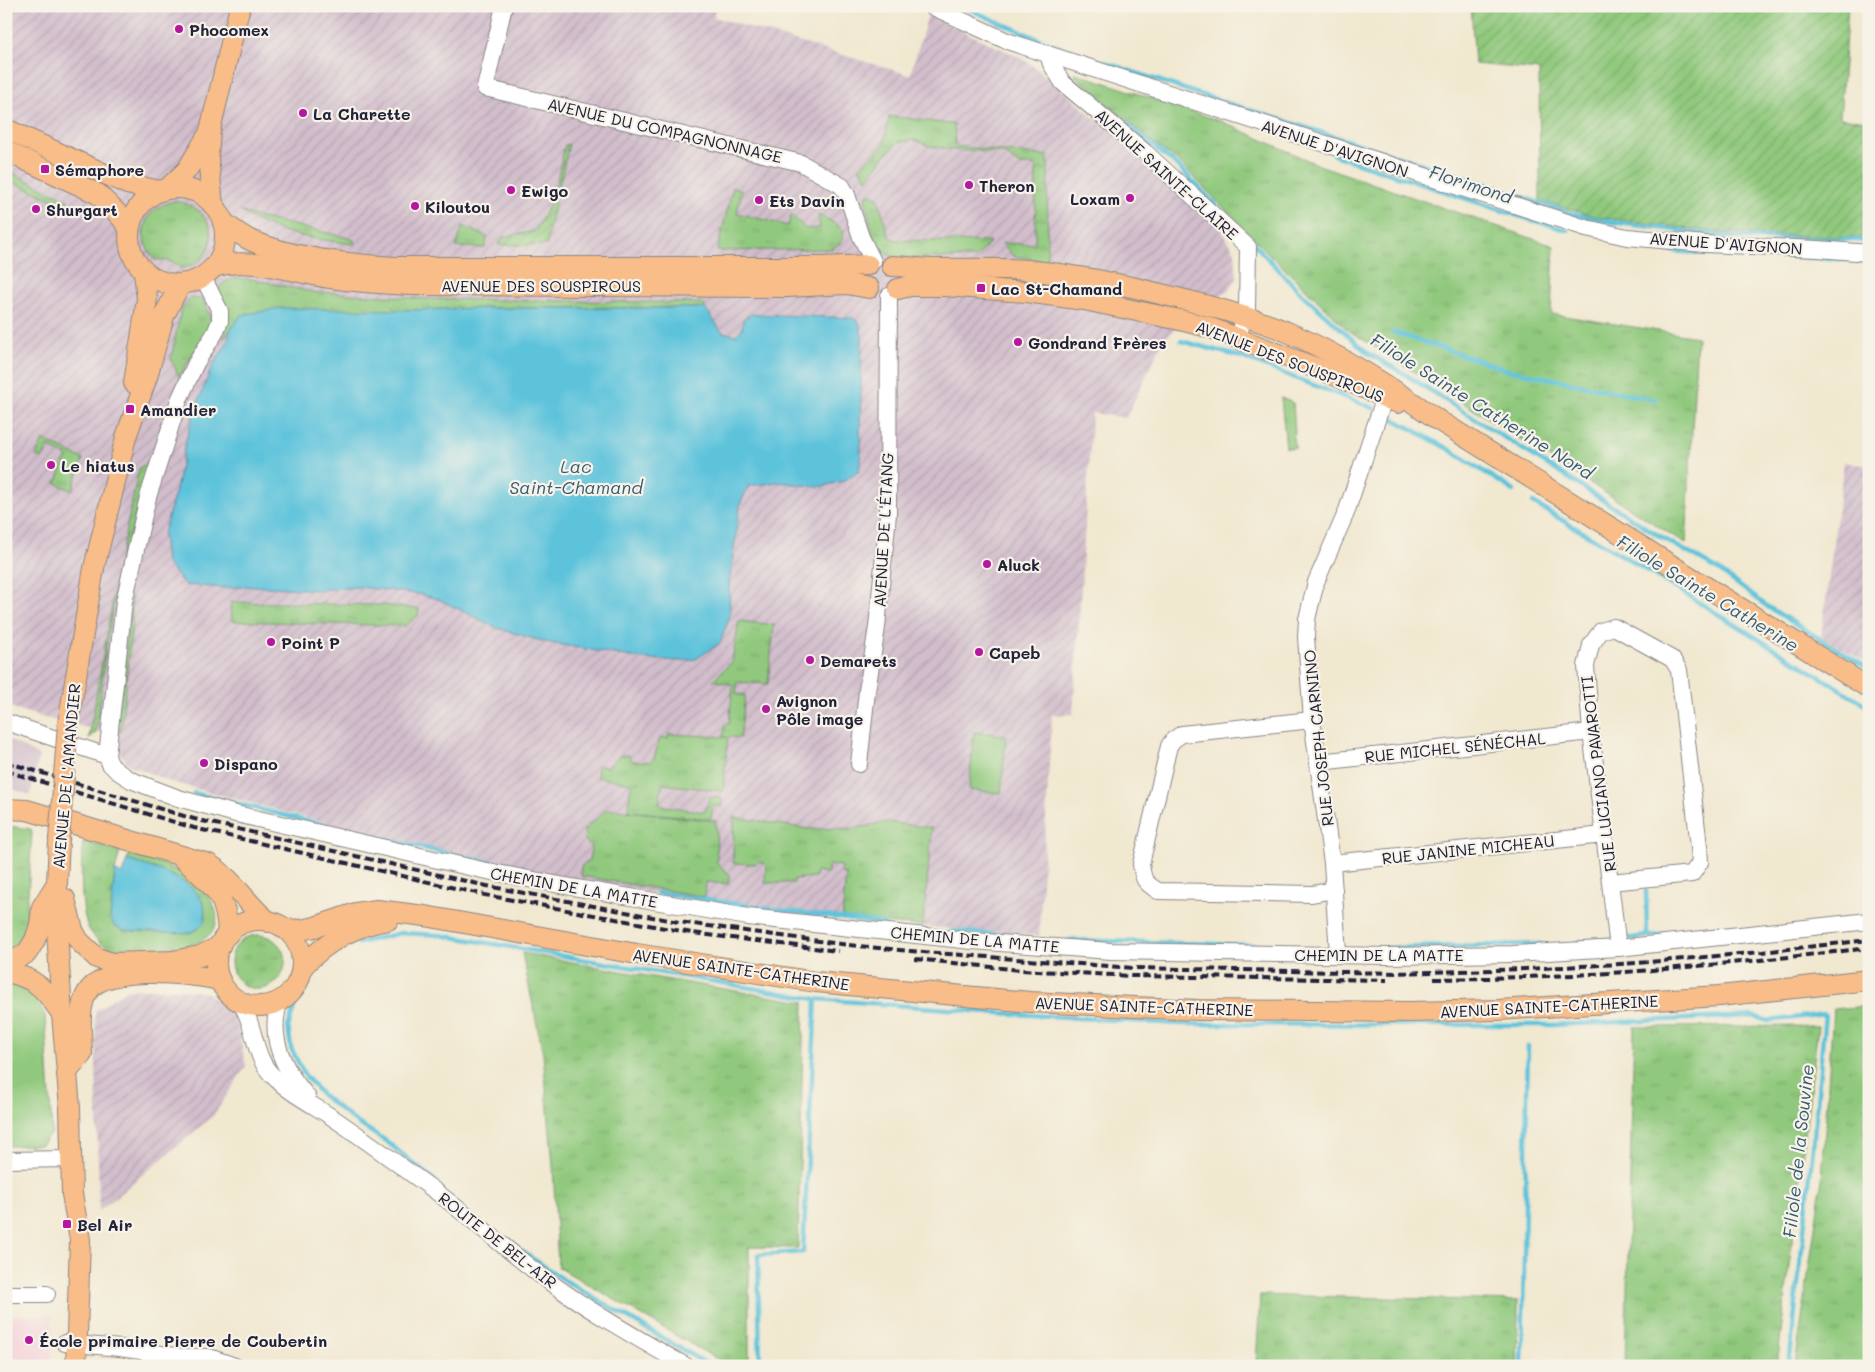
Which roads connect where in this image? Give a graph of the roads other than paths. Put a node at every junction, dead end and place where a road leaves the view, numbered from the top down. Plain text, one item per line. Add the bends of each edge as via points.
1 (240, 6) edge
2 (504, 6) edge
3 (931, 6) edge
4 (1048, 54) junction
5 (6, 129) edge
6 (210, 130) junction
7 (6, 151) edge
8 (164, 190) junction
9 (218, 214) junction
10 (130, 228) junction
11 (1869, 253) edge
12 (878, 264) junction
13 (144, 272) junction
14 (208, 272) junction
15 (182, 284) junction
16 (869, 288) junction
17 (893, 292) junction
18 (1245, 317) junction
19 (1237, 338) junction
20 (1387, 392) junction
21 (126, 437) junction
22 (1869, 688) edge
23 (1312, 720) junction
24 (6, 722) edge
25 (1591, 732) junction
26 (107, 756) junction
27 (1319, 762) junction
28 (859, 764) dead end
29 (6, 809) edge
30 (1604, 835) junction
31 (178, 855) junction
32 (1332, 864) junction
33 (1610, 882) junction
34 (57, 883) junction
35 (1334, 890) junction
36 (425, 916) junction
37 (1869, 921) edge
38 (277, 926) junction
39 (224, 940) junction
40 (1618, 948) junction
41 (1338, 954) junction
42 (6, 965) edge
43 (302, 967) junction
44 (6, 972) edge
45 (220, 980) junction
46 (1869, 980) edge
47 (238, 1000) junction
48 (280, 1000) junction
49 (62, 1014) junction
50 (67, 1072) junction
51 (315, 1106) junction
52 (71, 1159) junction
53 (6, 1160) edge
54 (6, 1294) edge
55 (46, 1294) dead end
56 (71, 1344) junction
57 (64, 1366) edge
58 (76, 1366) edge
59 (235, 1366) edge
60 (686, 1366) edge

1 - 6 main road
2 - 12 street, AVENUE DU COMPAGNONNAGE via 485,88 800,163 842,186 861,237
3 - 4 street, AVENUE D'AVIGNON via 1007,41
4 - 11 street, AVENUE D'AVIGNON via 1586,228 1627,237 1705,244
4 - 18 street, AVENUE SAINTE-CLAIRE via 1063,83 1145,152 1248,247
5 - 8 main road via 127,184
6 - 8 main road via 187,170
6 - 9 main road via 208,157
7 - 10 main road via 98,194
8 - 9 main road via 180,188 192,191 204,197
8 - 10 main road via 140,206
9 - 12 main road, AVENUE DES SOUSPIROUS via 250,240 266,246 367,266 821,267
9 - 14 main road via 224,246
10 - 13 main road via 131,251
12 - 16 main road via 864,276
12 - 17 main road via 895,268 900,278
12 - 18 main road, AVENUE DES SOUSPIROUS via 920,269 1028,270 1081,277 1126,285
13 - 15 main road via 162,282
13 - 21 main road via 146,312
14 - 15 main road
14 - 16 main road, AVENUE DES SOUSPIROUS via 226,264 255,264 364,284 787,287 846,284
14 - 26 street via 220,321 179,400 148,497 124,602
15 - 21 main road, AVENUE DE L'AMANDIER via 164,316 148,377
16 - 17 main road via 877,294
17 - 19 main road, AVENUE DES SOUSPIROUS via 910,286 1026,292 1084,300 1199,324
17 - 28 street, AVENUE DE L'ÉTANG via 888,514
18 - 19 street, AVENUE SAINTE-CLAIRE
18 - 20 main road, AVENUE DES SOUSPIROUS via 1319,347
19 - 20 main road, AVENUE DES SOUSPIROUS
20 - 22 main road, AVENUE DES SOUSPIROUS via 1442,422
20 - 23 street, RUE JOSEPH CARNINO via 1346,513 1316,582 1307,619
21 - 34 main road, AVENUE DE L'AMANDIER, bridge via 94,568 68,724
23 - 27 street, RUE JOSEPH CARNINO
23 - 35 street via 1182,734 1172,740 1141,864 1146,883 1158,891 1312,894
24 - 26 street
25 - 27 street, RUE MICHEL SÉNÉCHAL
25 - 30 street, RUE LUCIANO PAVAROTTI
25 - 33 street, RUE LUCIANO PAVAROTTI via 1586,666 1591,645 1601,631 1614,627 1672,659 1679,670 1700,862 1692,874
26 - 41 street, CHEMIN DE LA MATTE via 117,771 131,780 178,798 236,814 482,870 748,917 972,941 1101,950
27 - 32 street, RUE JOSEPH CARNINO
29 - 31 main road via 27,810
30 - 32 street, RUE JANINE MICHEAU
30 - 33 street, RUE LUCIANO PAVAROTTI
31 - 38 main road via 209,864 220,871 234,883 257,913
31 - 39 main road via 215,887 228,919
32 - 35 street, RUE JOSEPH CARNINO
33 - 40 street, RUE LUCIANO PAVAROTTI
34 - 39 main road via 78,942 97,958 112,963 172,961 200,956
34 - 42 main road via 42,907 35,940 27,952
34 - 49 main road, AVENUE DE L'AMANDIER
35 - 41 street, RUE JOSEPH CARNINO
36 - 38 main road via 377,910 301,930
36 - 43 main road via 379,922 355,929 336,938
36 - 46 main road, AVENUE SAINTE-CATHERINE via 628,953 816,982 1021,1001 1146,1008 1498,1010 1719,996
37 - 40 street, CHEMIN DE LA MATTE
38 - 39 main road via 258,920 247,922 236,927
38 - 43 main road via 298,946
39 - 45 main road via 217,964
40 - 41 street, CHEMIN DE LA MATTE via 1513,954
43 - 48 main road via 291,992
44 - 49 main road via 39,985
45 - 47 main road via 230,995
45 - 50 main road via 161,973 129,974 95,983 83,1002 82,1054
47 - 48 main road via 259,1006
47 - 51 street, ROUTE DE BEL-AIR via 246,1010 256,1046 271,1074 298,1097
48 - 51 street, ROUTE DE BEL-AIR via 274,1026 278,1050 293,1078
49 - 50 main road, AVENUE DE L'AMANDIER
50 - 52 main road, AVENUE DE L'AMANDIER
51 - 60 street, ROUTE DE BEL-AIR via 430,1187 536,1272
52 - 53 street
52 - 56 main road, AVENUE DE L'AMANDIER via 72,1194 80,1240
54 - 55 street
56 - 57 main road, AVENUE DE L'AMANDIER
56 - 58 main road, AVENUE DE L'AMANDIER
56 - 59 street via 182,1357 209,1357

